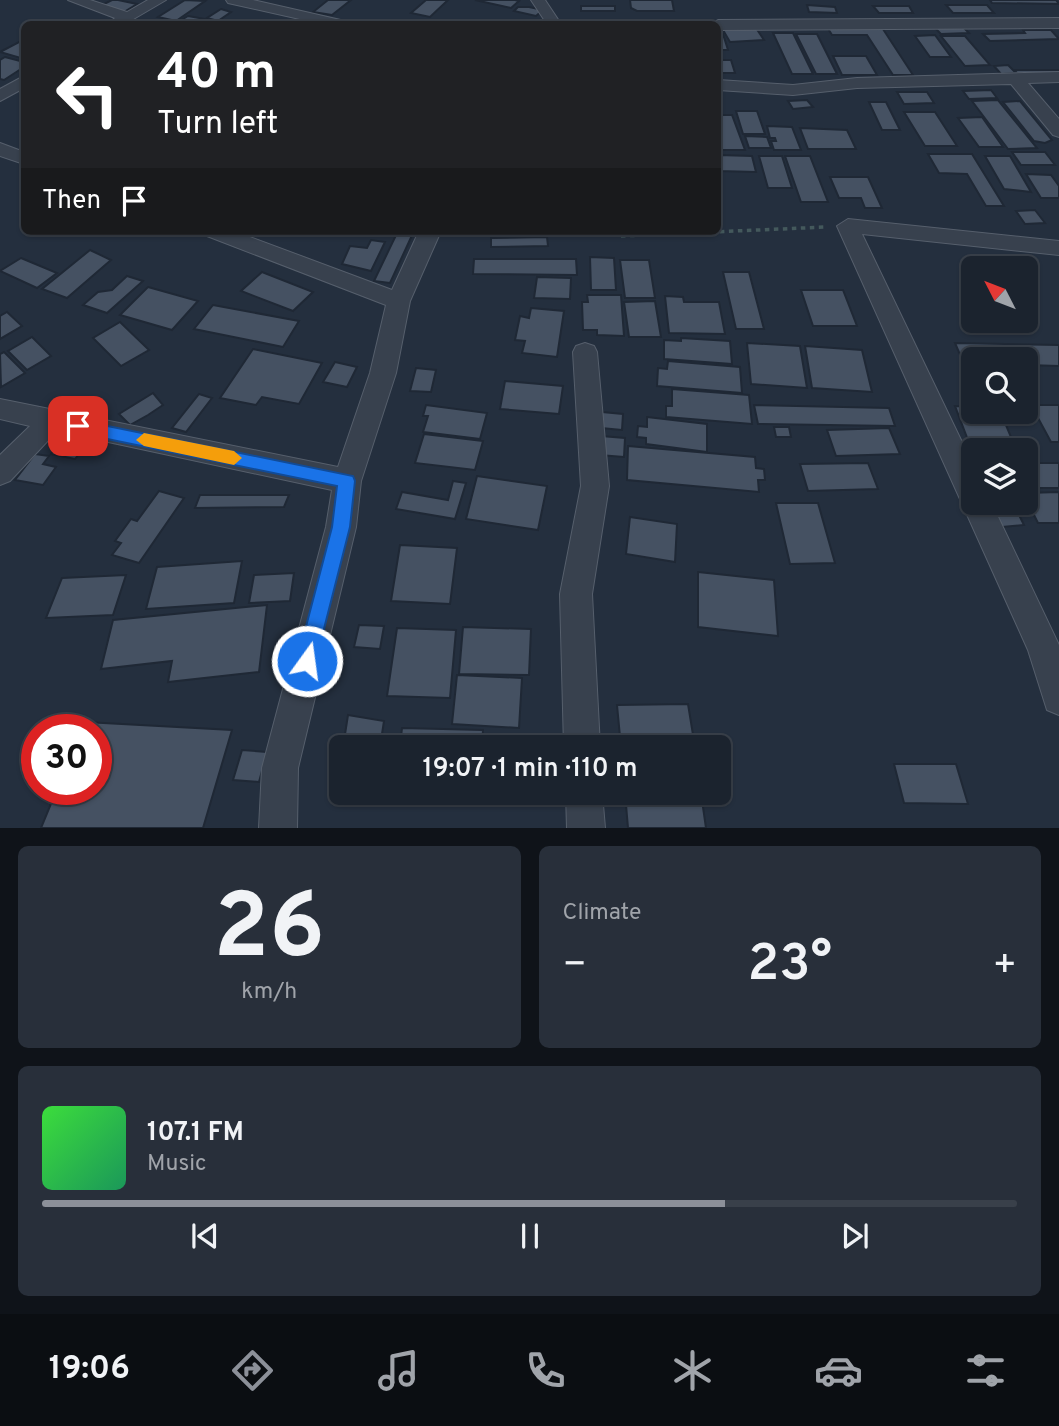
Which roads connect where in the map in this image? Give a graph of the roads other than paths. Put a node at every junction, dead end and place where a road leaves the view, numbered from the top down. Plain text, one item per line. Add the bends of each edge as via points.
1 (75, 0) edge
2 (159, 0) edge
3 (233, 0) edge
4 (538, 0) edge
5 (121, 21) edge
6 (327, 21) edge
7 (552, 21) edge
8 (1059, 23) edge
9 (721, 25) edge
10 (1059, 77) edge
11 (1015, 78) junction
12 (21, 82) edge
13 (721, 85) edge
14 (0, 96) edge
15 (1059, 131) edge
16 (0, 149) edge
17 (21, 157) edge
18 (848, 226) joint
19 (225, 235) edge
20 (428, 235) edge
21 (1059, 248) edge
22 (398, 301) junction
23 (585, 352) dead end
24 (0, 409) edge
25 (51, 421) junction
26 (961, 469) edge
27 (0, 473) edge
28 (346, 481) junction
29 (982, 515) edge
30 (1059, 698) edge
31 (582, 735) edge
32 (585, 805) edge
33 (278, 828) edge
34 (586, 828) edge

1 - 5 street
2 - 5 street
3 - 6 street
4 - 7 street
8 - 9 street via 786,17
10 - 11 street
11 - 13 street via 857,83 793,90
11 - 15 street
12 - 14 street
16 - 17 street
18 - 21 street
18 - 26 street
19 - 22 street
20 - 22 street
22 - 28 street via 383,373
23 - 31 street via 595,486 576,594
24 - 25 street
25 - 27 street
25 - 28 street
28 - 33 street via 341,527 281,768
29 - 30 street via 1044,648
32 - 34 street

